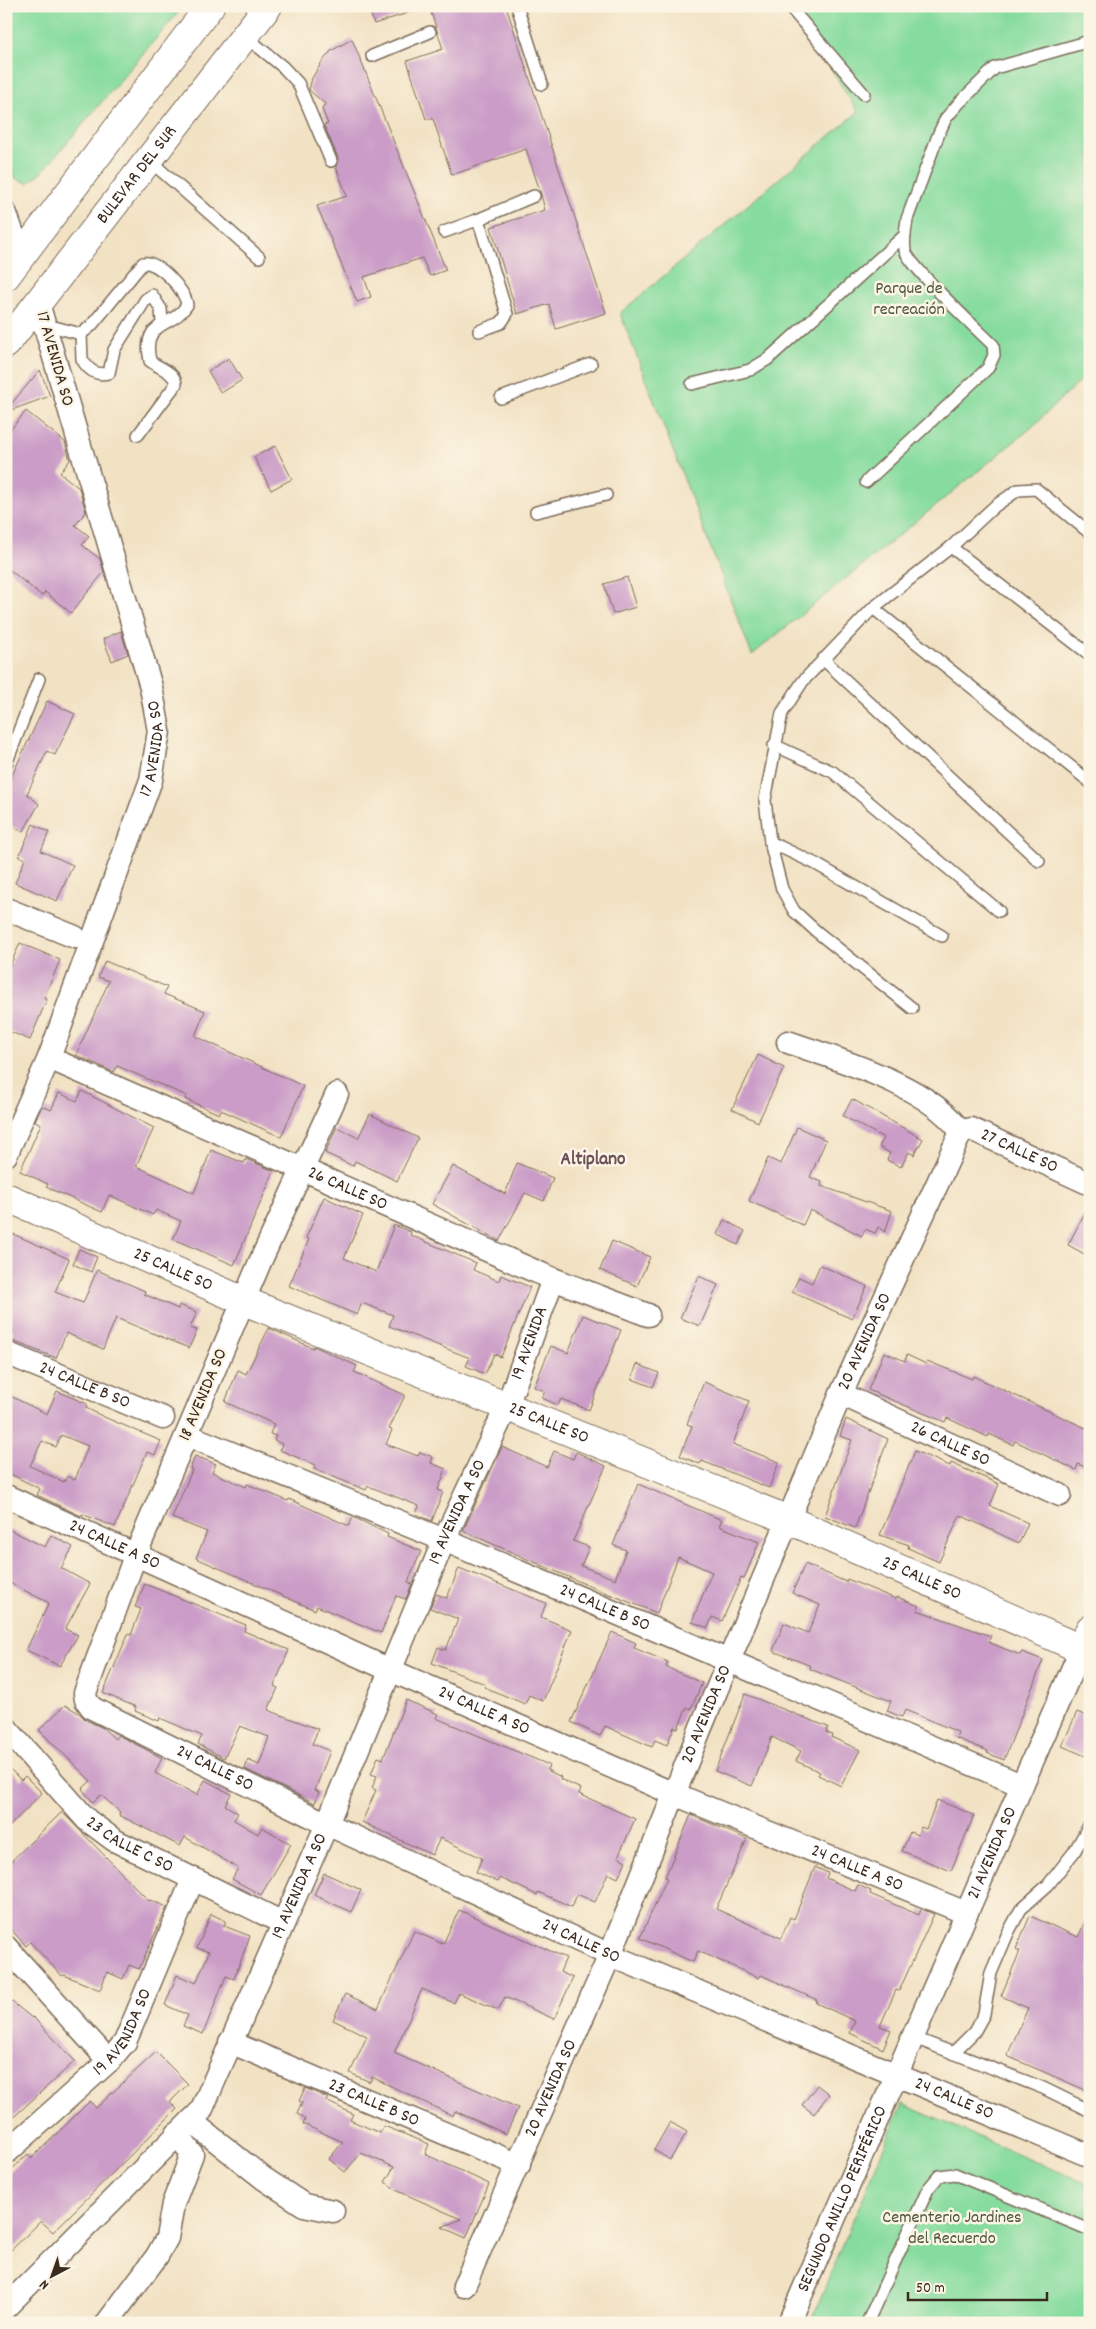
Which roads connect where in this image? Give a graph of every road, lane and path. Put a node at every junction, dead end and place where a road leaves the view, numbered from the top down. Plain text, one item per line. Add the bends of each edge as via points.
1 (210, 6) edge
2 (268, 6) edge
3 (517, 6) edge
4 (789, 6) edge
5 (430, 32) dead end
6 (245, 36) junction
7 (1090, 41) edge
8 (372, 56) dead end
9 (542, 84) dead end
10 (864, 94) dead end
11 (149, 160) junction
12 (330, 161) dead end
13 (534, 196) dead end
14 (6, 214) edge
15 (478, 220) junction
16 (444, 232) dead end
17 (905, 235) junction
18 (259, 257) dead end
19 (14, 267) edge
20 (40, 314) junction
21 (162, 322) junction
22 (479, 331) dead end
23 (81, 334) junction
24 (6, 344) edge
25 (591, 364) dead end
26 (692, 384) dead end
27 (501, 398) dead end
28 (138, 435) dead end
29 (866, 482) dead end
30 (606, 494) dead end
31 (536, 512) dead end
32 (1090, 533) edge
33 (951, 547) junction
34 (873, 608) junction
35 (1090, 655) edge
36 (823, 660) junction
37 (39, 679) dead end
38 (774, 745) junction
39 (6, 764) edge
40 (1090, 782) edge
41 (770, 842) junction
42 (1038, 860) dead end
43 (6, 909) edge
44 (1000, 911) dead end
45 (942, 936) dead end
46 (74, 937) dead end
47 (912, 1008) dead end
48 (788, 1042) dead end
49 (49, 1058) junction
50 (337, 1094) dead end
51 (958, 1138) junction
52 (6, 1155) edge
53 (302, 1168) junction
54 (1090, 1184) edge
55 (6, 1197) edge
56 (553, 1280) junction
57 (244, 1301) junction
58 (648, 1315) dead end
59 (6, 1353) edge
60 (841, 1394) junction
61 (507, 1406) junction
62 (163, 1418) dead end
63 (186, 1435) junction
64 (1060, 1494) dead end
65 (6, 1496) edge
66 (789, 1520) junction
67 (444, 1540) junction
68 (135, 1556) junction
69 (1087, 1644) edge
70 (729, 1660) junction
71 (390, 1670) junction
72 (86, 1700) joint
73 (6, 1728) edge
74 (1021, 1785) junction
75 (674, 1794) junction
76 (327, 1824) junction
77 (1090, 1824) edge
78 (193, 1879) junction
79 (966, 1913) junction
80 (283, 1924) junction
81 (6, 1947) edge
82 (610, 1954) junction
83 (912, 2037) junction
84 (230, 2042) junction
85 (953, 2053) junction
86 (109, 2061) junction
87 (895, 2076) junction
88 (1090, 2111) edge
89 (184, 2127) junction
90 (6, 2153) edge
91 (1090, 2156) edge
92 (519, 2165) junction
93 (333, 2211) dead end
94 (1090, 2230) edge
95 (464, 2286) dead end
96 (6, 2307) edge
97 (107, 2323) edge
98 (789, 2323) edge
99 (867, 2323) edge

1 - 19 main road
2 - 6 main road, BULEVAR DEL SUR
3 - 9 lane
4 - 10 lane
5 - 8 lane
6 - 11 main road, BULEVAR DEL SUR
6 - 12 lane via 298,83
7 - 17 lane via 995,68 960,102 946,118
11 - 18 lane
11 - 20 main road, BULEVAR DEL SUR
13 - 15 lane
14 - 19 street
15 - 16 lane
15 - 22 lane via 507,314 502,323
17 - 26 lane via 768,359 750,370
17 - 29 lane via 906,251 916,267 993,346 994,356 988,368
20 - 23 lane
20 - 24 main road, BULEVAR DEL SUR
20 - 49 street, 17 AVENIDA SO via 151,687 160,730 151,780
21 - 23 lane via 162,309 152,295 146,298 114,350 109,373 101,375 82,359
21 - 23 lane via 174,319 183,311 186,300 163,271 146,262
21 - 28 lane via 152,334 150,361 176,378 176,384
25 - 27 lane
30 - 31 lane
32 - 33 lane via 1036,488 1018,490 995,506
33 - 34 lane
33 - 35 lane
34 - 36 lane
34 - 40 lane
36 - 38 lane via 803,681 782,713
36 - 42 lane
37 - 39 lane
38 - 41 lane via 765,800
38 - 44 lane via 833,772
41 - 45 lane via 814,863
41 - 47 lane via 782,889 794,910
43 - 46 street
48 - 51 street via 874,1072 930,1103 953,1121
49 - 52 street, 17 AVENIDA SO
49 - 53 street, 26 CALLE SO
50 - 53 street, 18 AVENIDA SO
51 - 54 street, 27 CALLE SO via 971,1129
51 - 60 street, 20 AVENIDA SO
53 - 56 street, 26 CALLE SO
53 - 57 street, 18 AVENIDA SO
55 - 57 main road, 25 CALLE SO
56 - 58 street, 26 CALLE SO
56 - 61 street, 19 AVENIDA
57 - 61 main road, 25 CALLE SO
57 - 63 street, 18 AVENIDA SO
59 - 62 street, 24 CALLE B SO
60 - 64 street, 26 CALLE SO
60 - 66 street, 20 AVENIDA SO
61 - 66 main road, 25 CALLE SO
61 - 67 street, 19 AVENIDA A SO
63 - 67 street, 24 CALLE B SO
63 - 68 street, 18 AVENIDA SO
65 - 68 street, 24 CALLE A SO
66 - 69 main road, 25 CALLE SO
66 - 70 street, 20 AVENIDA SO
67 - 70 street, 24 CALLE B SO
67 - 71 street, 19 AVENIDA A SO
68 - 71 street, 24 CALLE A SO
68 - 72 street, 18 AVENIDA SO via 85,1693
69 - 74 street, 21 AVENIDA SO
70 - 74 street, 24 CALLE B SO
70 - 75 street, 20 AVENIDA SO
71 - 75 street, 24 CALLE A SO
71 - 76 street, 19 AVENIDA A SO
72 - 76 street, 24 CALLE SO via 92,1708
73 - 78 street, 23 CALLE C SO via 87,1820 114,1840
74 - 79 street, 21 AVENIDA SO
75 - 79 street, 24 CALLE A SO
75 - 82 street, 20 AVENIDA SO
76 - 80 street, 19 AVENIDA A SO
76 - 82 street, 24 CALLE SO
77 - 85 lane via 1074,1852 1048,1884 1021,1909 991,1973 984,2014 974,2032
78 - 80 street, 23 CALLE C SO
78 - 86 street, 19 AVENIDA SO via 125,2042
79 - 83 street, 21 AVENIDA SO
80 - 84 street, 19 AVENIDA A SO
81 - 86 street
82 - 87 street, 24 CALLE SO
82 - 92 street, 20 AVENIDA SO
83 - 85 lane
83 - 87 street, 21 AVENIDA SO
84 - 89 street, 19 AVENIDA A SO via 201,2111
84 - 92 street, 23 CALLE B SO
85 - 88 lane via 1043,2088
86 - 90 street, 19 AVENIDA SO
87 - 91 street, 24 CALLE SO
87 - 98 street, SEGUNDO ANILLO PERIFÉRICO
89 - 93 street via 304,2205
89 - 96 street, 19 AVENIDA A SO
89 - 97 street via 192,2154 173,2204 168,2238
92 - 95 street, 20 AVENIDA SO
94 - 99 lane via 955,2174 939,2176 928,2189

